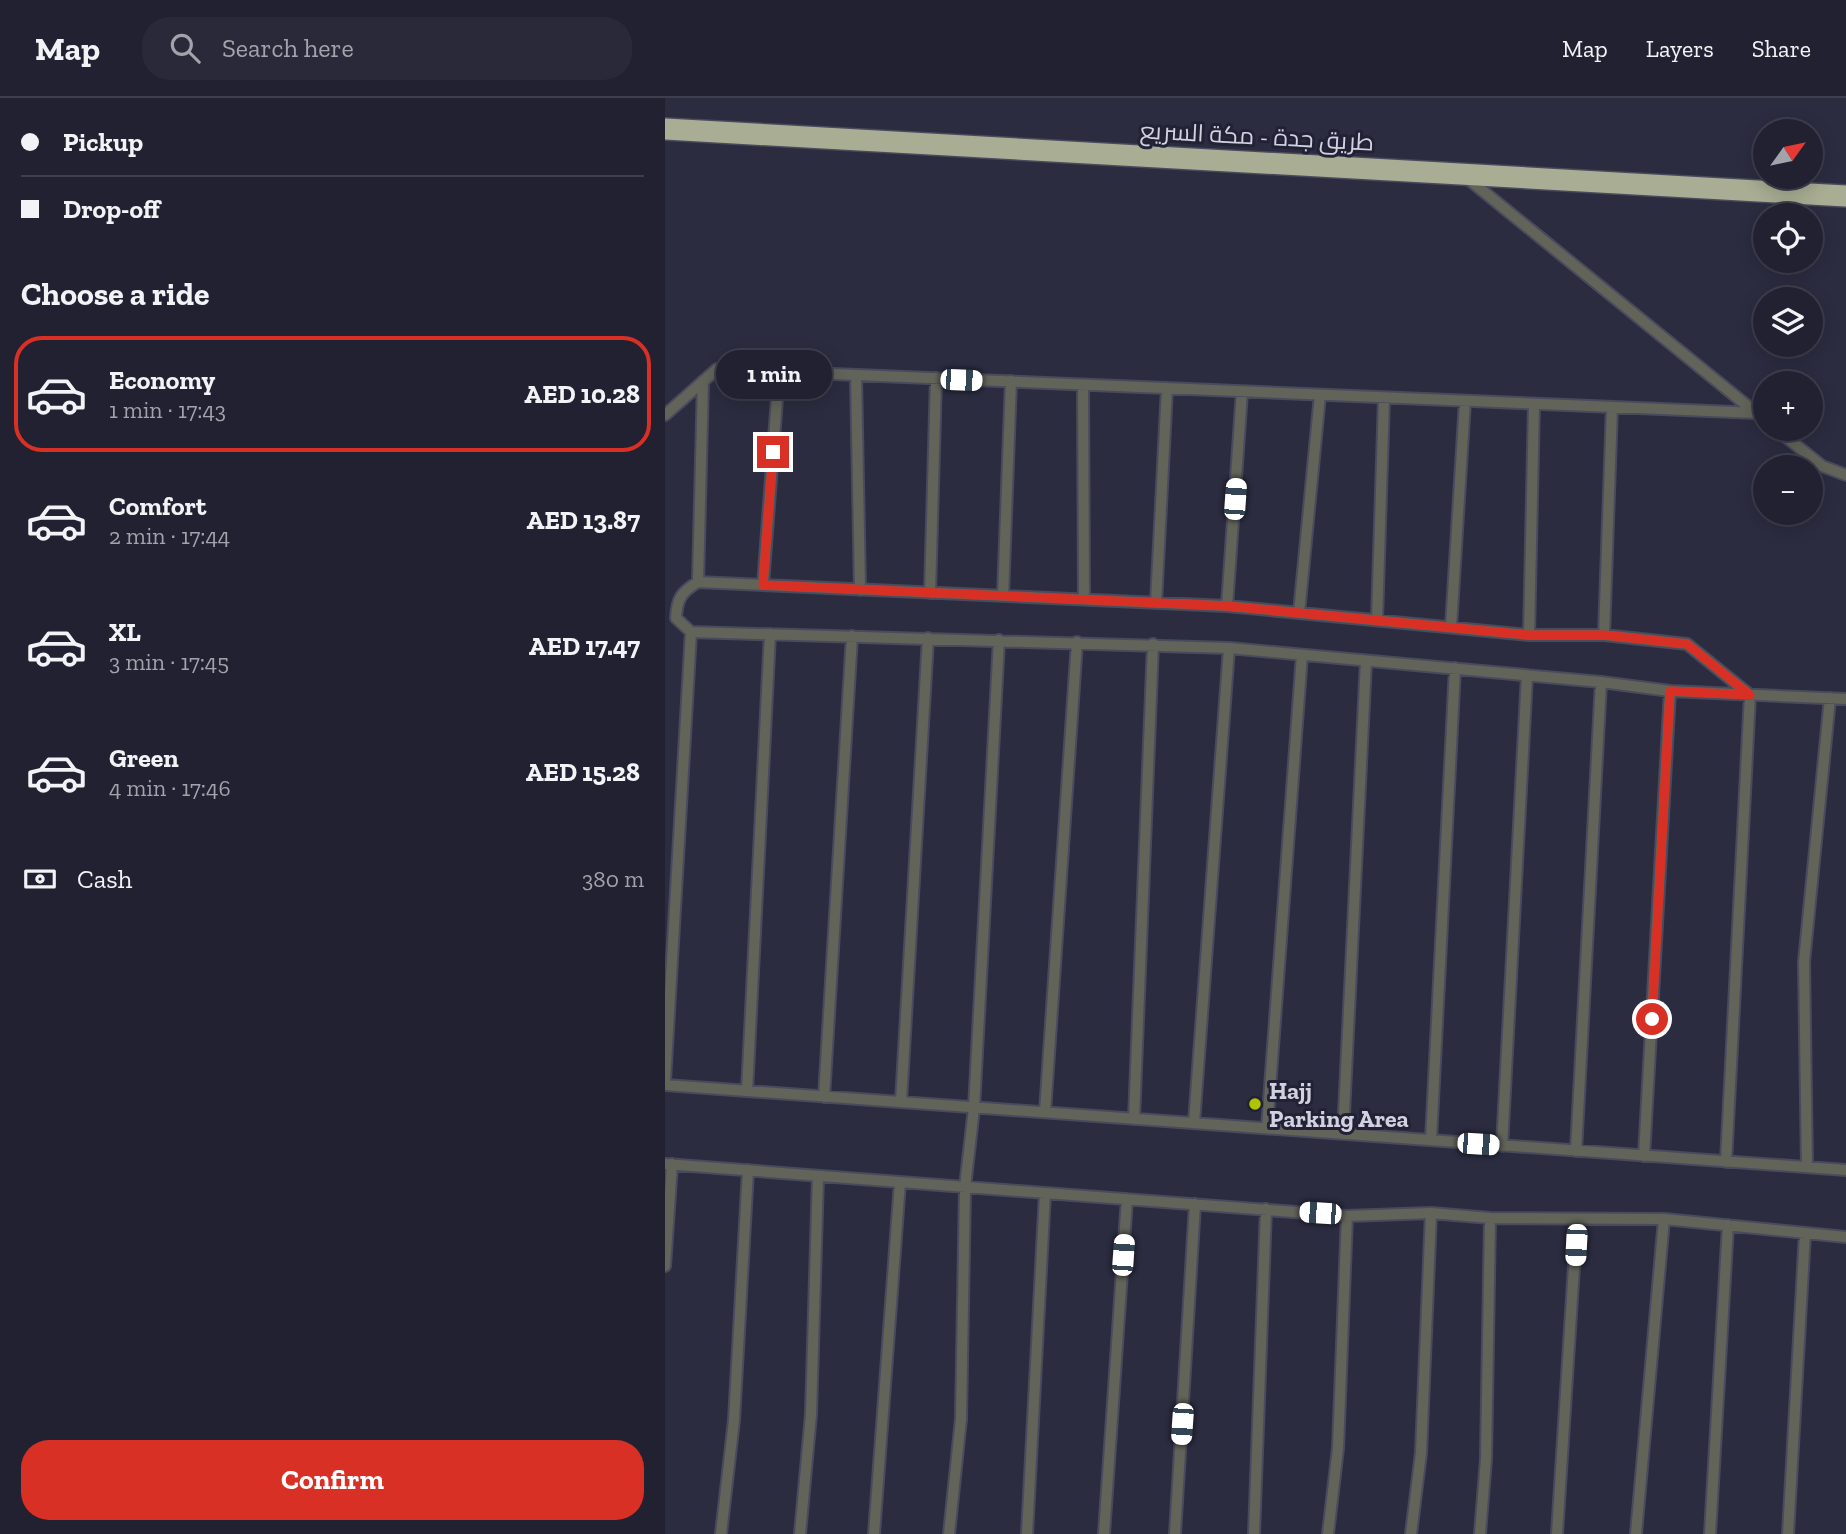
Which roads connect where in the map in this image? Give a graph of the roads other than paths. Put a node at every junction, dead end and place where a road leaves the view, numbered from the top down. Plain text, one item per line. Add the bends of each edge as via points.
1 (665, 129) edge
2 (1462, 174) junction
3 (1846, 196) edge
4 (779, 372) junction
5 (856, 375) junction
6 (936, 379) junction
7 (703, 381) junction
8 (1011, 382) junction
9 (1083, 385) junction
10 (1167, 388) junction
11 (1242, 392) junction
12 (1320, 395) junction
13 (1384, 398) junction
14 (1465, 401) junction
15 (1534, 404) junction
16 (1612, 407) junction
17 (1753, 410) edge
18 (665, 415) edge
19 (1753, 416) edge
20 (1791, 441) edge
21 (1846, 475) edge
22 (698, 582) junction
23 (763, 585) junction
24 (860, 590) junction
25 (930, 593) junction
26 (1003, 596) junction
27 (1084, 599) junction
28 (1156, 603) junction
29 (1227, 606) junction
30 (1299, 613) junction
31 (1377, 620) junction
32 (1451, 627) junction
33 (691, 632) junction
34 (770, 634) junction
35 (1529, 635) junction
36 (1604, 635) junction
37 (852, 636) junction
38 (928, 638) junction
39 (999, 640) junction
40 (1077, 642) junction
41 (1153, 644) junction
42 (1229, 648) junction
43 (1302, 655) junction
44 (1366, 661) junction
45 (1455, 668) junction
46 (1527, 675) junction
47 (1601, 681) junction
48 (1670, 691) junction
49 (1750, 695) junction
50 (1830, 698) junction
51 (1846, 699) edge
52 (665, 1083) edge
53 (747, 1091) junction
54 (824, 1097) junction
55 (901, 1102) junction
56 (974, 1108) junction
57 (1045, 1112) junction
58 (1134, 1119) junction
59 (1194, 1123) junction
60 (1267, 1128) junction
61 (1343, 1134) junction
62 (1431, 1140) junction
63 (1502, 1146) junction
64 (1576, 1151) junction
65 (1644, 1156) junction
66 (1726, 1162) junction
67 (668, 1164) edge
68 (1807, 1167) junction
69 (748, 1170) junction
70 (1846, 1170) edge
71 (818, 1176) junction
72 (900, 1182) junction
73 (965, 1187) junction
74 (1045, 1193) junction
75 (1127, 1199) junction
76 (1195, 1204) junction
77 (1266, 1209) junction
78 (1431, 1213) junction
79 (1347, 1216) junction
80 (1490, 1218) junction
81 (1577, 1219) junction
82 (1664, 1219) junction
83 (1728, 1225) junction
84 (1805, 1233) junction
85 (1846, 1237) edge
86 (665, 1266) edge
87 (721, 1534) edge
88 (800, 1534) edge
89 (874, 1534) edge
90 (949, 1534) edge
91 (1027, 1534) edge
92 (1104, 1534) edge
93 (1175, 1534) edge
94 (1254, 1534) edge
95 (1328, 1534) edge
96 (1411, 1534) edge
97 (1480, 1534) edge
98 (1557, 1534) edge
99 (1636, 1534) edge
100 (1710, 1534) edge
101 (1788, 1534) edge

1 - 2 highway, طريق جدة - مكة السريع
2 - 3 highway, طريق جدة - مكة السريع
2 - 17 lane
4 - 5 lane
4 - 7 lane via 717,369
4 - 23 lane
5 - 6 lane
5 - 24 lane
6 - 8 lane
6 - 25 lane
7 - 18 lane
7 - 22 lane
8 - 9 lane
8 - 26 lane
9 - 10 lane
9 - 27 lane
10 - 11 lane
10 - 28 lane
11 - 12 lane
11 - 29 lane
12 - 13 lane
12 - 30 lane
13 - 14 lane
13 - 31 lane
14 - 15 lane
14 - 32 lane
15 - 16 lane
15 - 35 lane
16 - 19 lane
16 - 36 lane
20 - 21 lane via 1822,466
22 - 23 lane
22 - 33 lane via 677,600 675,618
23 - 24 lane
24 - 25 lane
25 - 26 lane
26 - 27 lane
27 - 28 lane
28 - 29 lane
29 - 30 lane
30 - 31 lane
31 - 32 lane
32 - 35 lane
33 - 34 lane
33 - 52 lane
34 - 37 lane
34 - 53 lane
35 - 36 lane
36 - 49 lane via 1687,644
37 - 38 lane
37 - 54 lane
38 - 39 lane
38 - 55 lane
39 - 40 lane
39 - 56 lane
40 - 41 lane
40 - 57 lane
41 - 42 lane
41 - 58 lane
42 - 43 lane
42 - 59 lane
43 - 44 lane
43 - 60 lane
44 - 45 lane
44 - 61 lane
45 - 46 lane
45 - 62 lane
46 - 47 lane
46 - 63 lane
47 - 48 lane
47 - 64 lane
48 - 49 lane
48 - 65 lane
49 - 50 lane
49 - 66 lane
50 - 51 lane
50 - 68 lane via 1804,962
52 - 53 lane
53 - 54 lane
54 - 55 lane
55 - 56 lane
56 - 57 lane
56 - 73 lane
57 - 58 lane
58 - 59 lane
59 - 60 lane
60 - 61 lane
61 - 62 lane
62 - 63 lane
63 - 64 lane
64 - 65 lane
65 - 66 lane
66 - 68 lane
67 - 69 lane
67 - 86 lane
68 - 70 lane
69 - 71 lane
69 - 87 lane via 734,1420
71 - 72 lane
71 - 88 lane via 811,1414
72 - 73 lane
72 - 89 lane
73 - 74 lane
73 - 90 lane via 961,1419
74 - 75 lane
74 - 91 lane
75 - 76 lane
75 - 92 lane
76 - 77 lane
76 - 93 lane
77 - 79 lane
77 - 94 lane
78 - 79 lane
78 - 80 lane
78 - 96 lane via 1421,1453
79 - 95 lane via 1338,1448
80 - 81 lane
80 - 97 lane via 1486,1459
81 - 82 lane
81 - 98 lane
82 - 83 lane
82 - 99 lane
83 - 84 lane
83 - 100 lane
84 - 85 lane
84 - 101 lane

